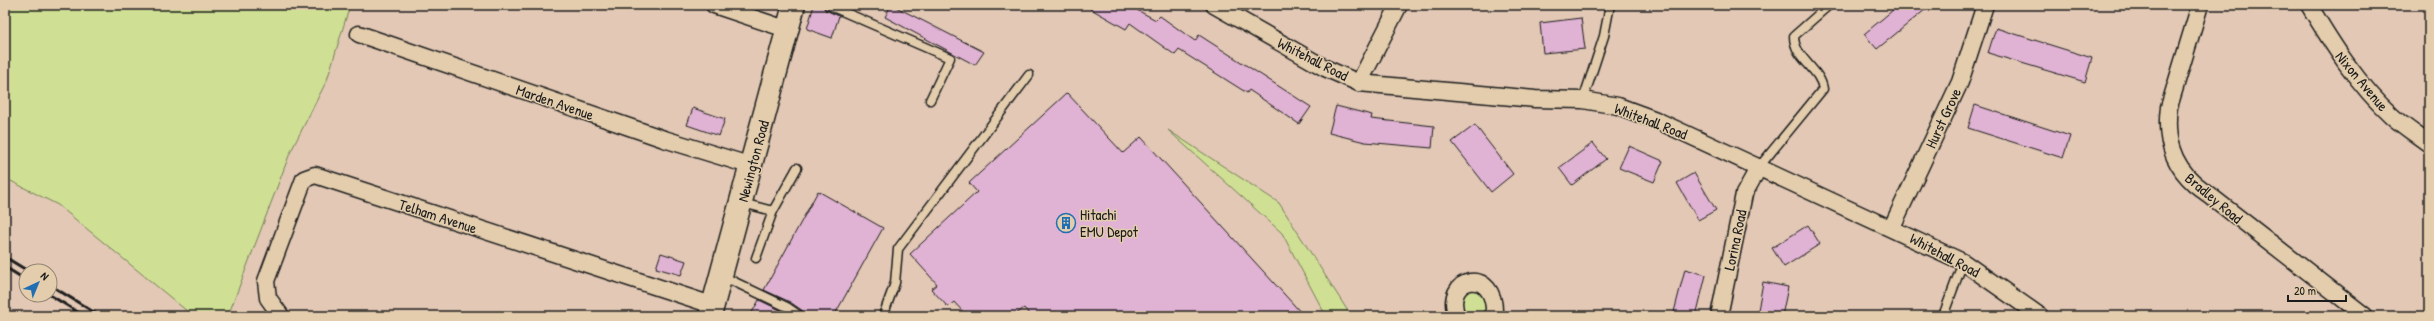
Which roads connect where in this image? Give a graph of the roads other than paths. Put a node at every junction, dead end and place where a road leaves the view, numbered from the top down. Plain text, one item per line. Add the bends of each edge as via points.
1 (714, 5) edge
2 (794, 5) edge
3 (828, 5) edge
4 (1214, 5) edge
5 (1399, 5) edge
6 (1829, 5) edge
7 (1985, 5) edge
8 (2200, 5) edge
9 (2309, 5) edge
10 (1607, 7) edge
11 (789, 30) junction
12 (359, 34) dead end
13 (1029, 75) dead end
14 (1359, 82) junction
15 (930, 100) dead end
16 (1582, 100) junction
17 (2429, 144) edge
18 (752, 166) junction
19 (1759, 166) junction
20 (796, 168) dead end
21 (742, 203) junction
22 (773, 211) junction
23 (1892, 227) junction
24 (756, 258) dead end
25 (1963, 262) junction
26 (721, 275) junction
27 (711, 311) edge
28 (281, 316) edge
29 (800, 316) edge
30 (883, 316) edge
31 (1458, 316) edge
32 (1494, 316) edge
33 (1719, 316) edge
34 (1943, 316) edge
35 (2040, 316) edge
36 (2365, 316) edge

1 - 11 street
2 - 11 main road, Newington Road
3 - 15 lane via 950,58
4 - 14 street, Whitehall Road via 1325,68
5 - 14 street
6 - 19 lane via 1794,36 1794,46 1822,81 1823,89
7 - 23 street, Hurst Grove via 1960,82
8 - 36 street, Bradley Road via 2169,107 2167,124 2171,152 2183,173 2195,184
9 - 17 street, Nixon Avenue via 2330,41 2359,80 2392,116
10 - 16 lane via 1604,36
11 - 18 main road, Newington Road
12 - 18 street, Marden Avenue via 664,139
13 - 30 lane via 898,249 895,283
14 - 16 street, Whitehall Road via 1535,99
16 - 19 street, Whitehall Road via 1618,106 1656,120
18 - 21 main road, Newington Road
19 - 23 street, Whitehall Road
19 - 33 street, Lorina Road via 1744,194
20 - 22 lane
21 - 22 lane
21 - 26 main road, Newington Road
22 - 24 lane
23 - 25 street, Whitehall Road
25 - 34 lane
25 - 35 street, Whitehall Road
26 - 27 main road, Newington Road
26 - 29 lane
27 - 28 street, Telham Avenue via 315,175 304,179 266,281 268,298
31 - 32 street via 1453,298 1458,289 1469,283 1482,283 1488,288 1493,295

